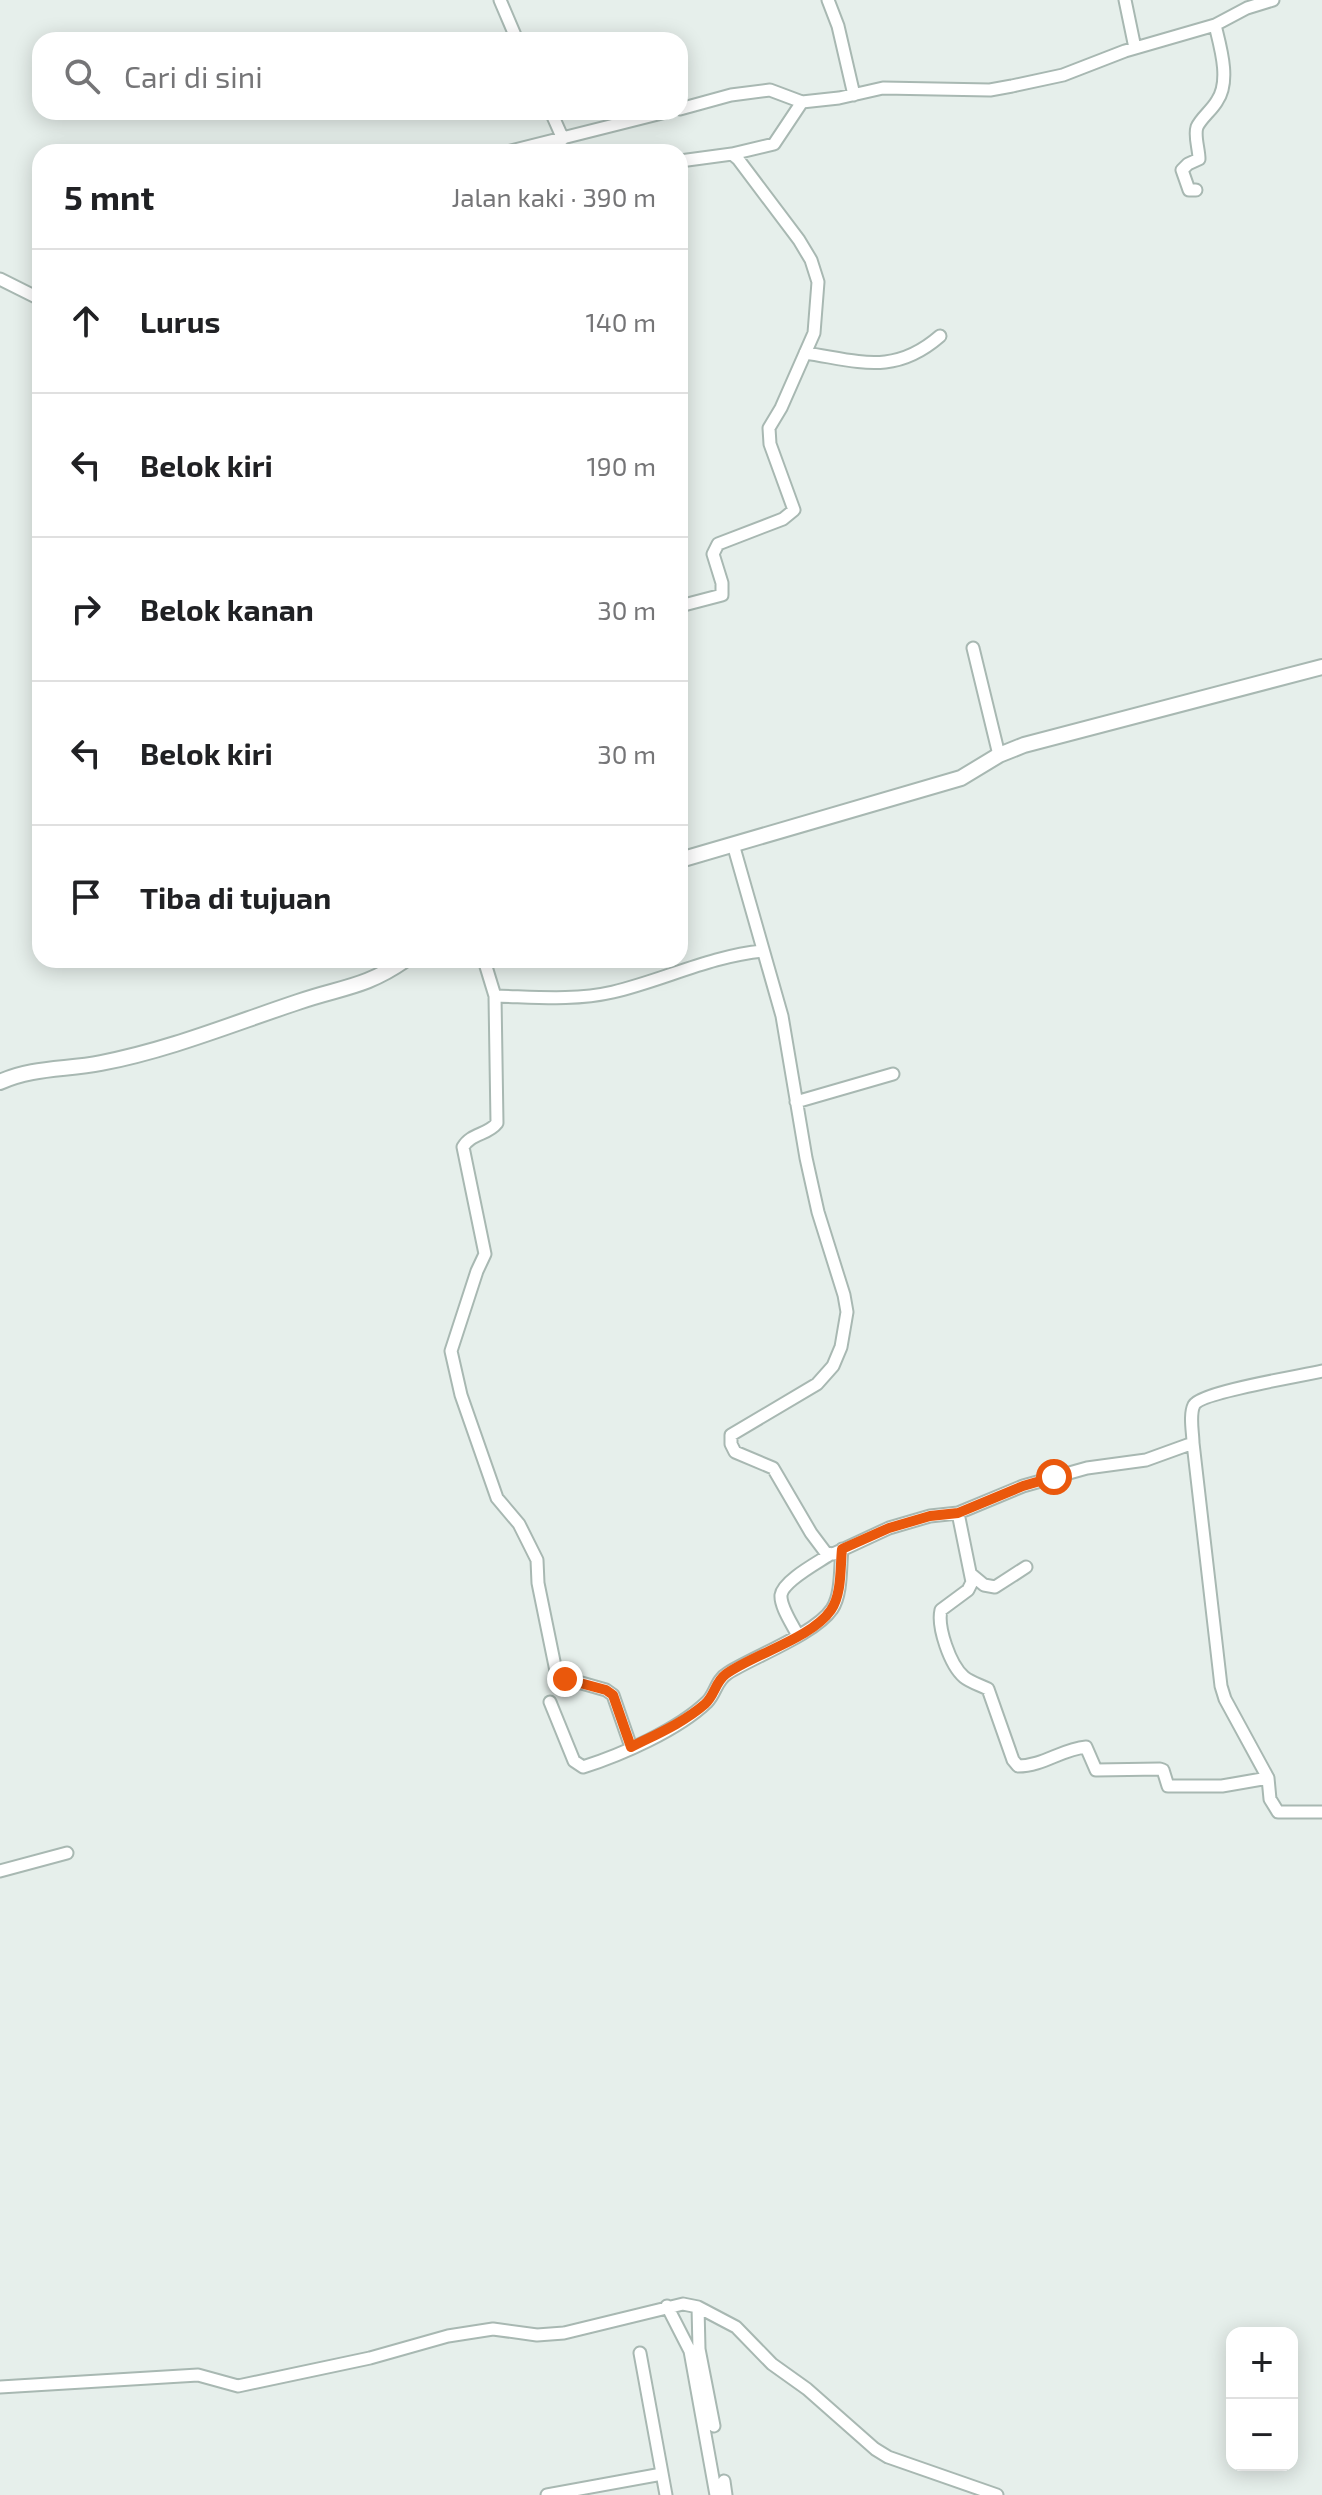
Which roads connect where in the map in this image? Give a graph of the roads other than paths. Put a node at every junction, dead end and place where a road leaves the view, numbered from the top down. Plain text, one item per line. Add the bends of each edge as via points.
1 (500, 0) edge
2 (828, 0) edge
3 (1125, 0) edge
4 (1273, 0) edge
5 (1215, 25) junction
6 (514, 32) edge
7 (1135, 48) junction
8 (854, 95) junction
9 (802, 102) junction
10 (688, 107) edge
11 (555, 120) edge
12 (632, 120) edge
13 (563, 139) junction
14 (541, 144) edge
15 (732, 154) junction
16 (688, 160) edge
17 (1196, 190) dead end
18 (0, 279) edge
19 (32, 295) edge
20 (940, 336) dead end
21 (805, 353) junction
22 (688, 604) edge
23 (973, 648) dead end
24 (1322, 667) edge
25 (999, 755) junction
26 (733, 844) junction
27 (688, 858) edge
28 (763, 951) junction
29 (688, 967) edge
30 (392, 968) edge
31 (486, 968) edge
32 (687, 968) edge
33 (495, 996) junction
34 (893, 1074) dead end
35 (0, 1082) edge
36 (796, 1102) junction
37 (1322, 1371) edge
38 (1193, 1443) junction
39 (958, 1513) junction
40 (842, 1549) junction
41 (829, 1555) junction
42 (1026, 1567) dead end
43 (972, 1575) junction
44 (798, 1636) junction
45 (550, 1702) dead end
46 (631, 1747) junction
47 (1268, 1778) junction
48 (1322, 1812) edge
49 (67, 1853) dead end
50 (0, 1871) edge
51 (667, 2306) junction
52 (698, 2307) junction
53 (640, 2353) dead end
54 (0, 2387) edge
55 (714, 2426) dead end
56 (662, 2474) junction
57 (724, 2481) dead end
58 (980, 2492) edge
59 (547, 2495) edge
60 (666, 2495) edge
61 (716, 2495) edge
62 (726, 2495) edge
63 (997, 2495) edge

1 - 6 street
2 - 8 street
3 - 7 street
4 - 5 street
5 - 7 street
5 - 17 street via 1222,91 1198,124 1199,159 1182,170 1189,190
7 - 8 street via 1063,75 990,90 883,88
8 - 9 street
9 - 10 street via 770,90
9 - 15 street via 774,144
11 - 13 street
12 - 13 street
13 - 14 street
15 - 16 street
15 - 21 street via 811,260 818,282 817,306
18 - 19 street
20 - 21 street via 906,359 884,363
21 - 22 street via 768,436 794,510 718,544 713,554 722,595
23 - 25 street
24 - 25 street
25 - 26 street via 961,778
26 - 27 street
26 - 28 street
28 - 29 street
28 - 36 street via 782,1016
30 - 35 street via 365,984 154,1052 81,1067 34,1070
31 - 33 street
32 - 33 street via 591,996
33 - 46 street via 497,1123 463,1147 485,1254 451,1351 497,1498 519,1524 537,1560 557,1676 613,1695
34 - 36 street
36 - 41 street via 818,1212 844,1295 846,1328 833,1366 817,1384 745,1425 730,1440 735,1452 773,1468
37 - 38 street via 1198,1399 1192,1408
38 - 39 street via 1146,1460 1087,1468 1023,1486
38 - 47 street via 1221,1686
39 - 40 street via 905,1523
39 - 43 street
40 - 41 street
40 - 44 street via 833,1607
41 - 44 street via 783,1590 781,1599
42 - 43 street via 995,1587
43 - 47 street via 968,1590 941,1610 939,1627 962,1676 988,1689 1018,1766 1086,1747 1096,1770 1160,1769 1168,1786 1222,1786
44 - 46 street via 727,1673 713,1696 691,1715
45 - 46 street via 578,1766
47 - 48 street via 1270,1799 1278,1812
49 - 50 street
51 - 52 street
51 - 54 street via 564,2333 493,2329 448,2336 238,2386 198,2375
51 - 61 street via 690,2351
52 - 55 street via 699,2349
52 - 58 street via 736,2327 772,2364 875,2449
53 - 56 street
56 - 59 street
56 - 60 street
57 - 62 street
58 - 63 street

